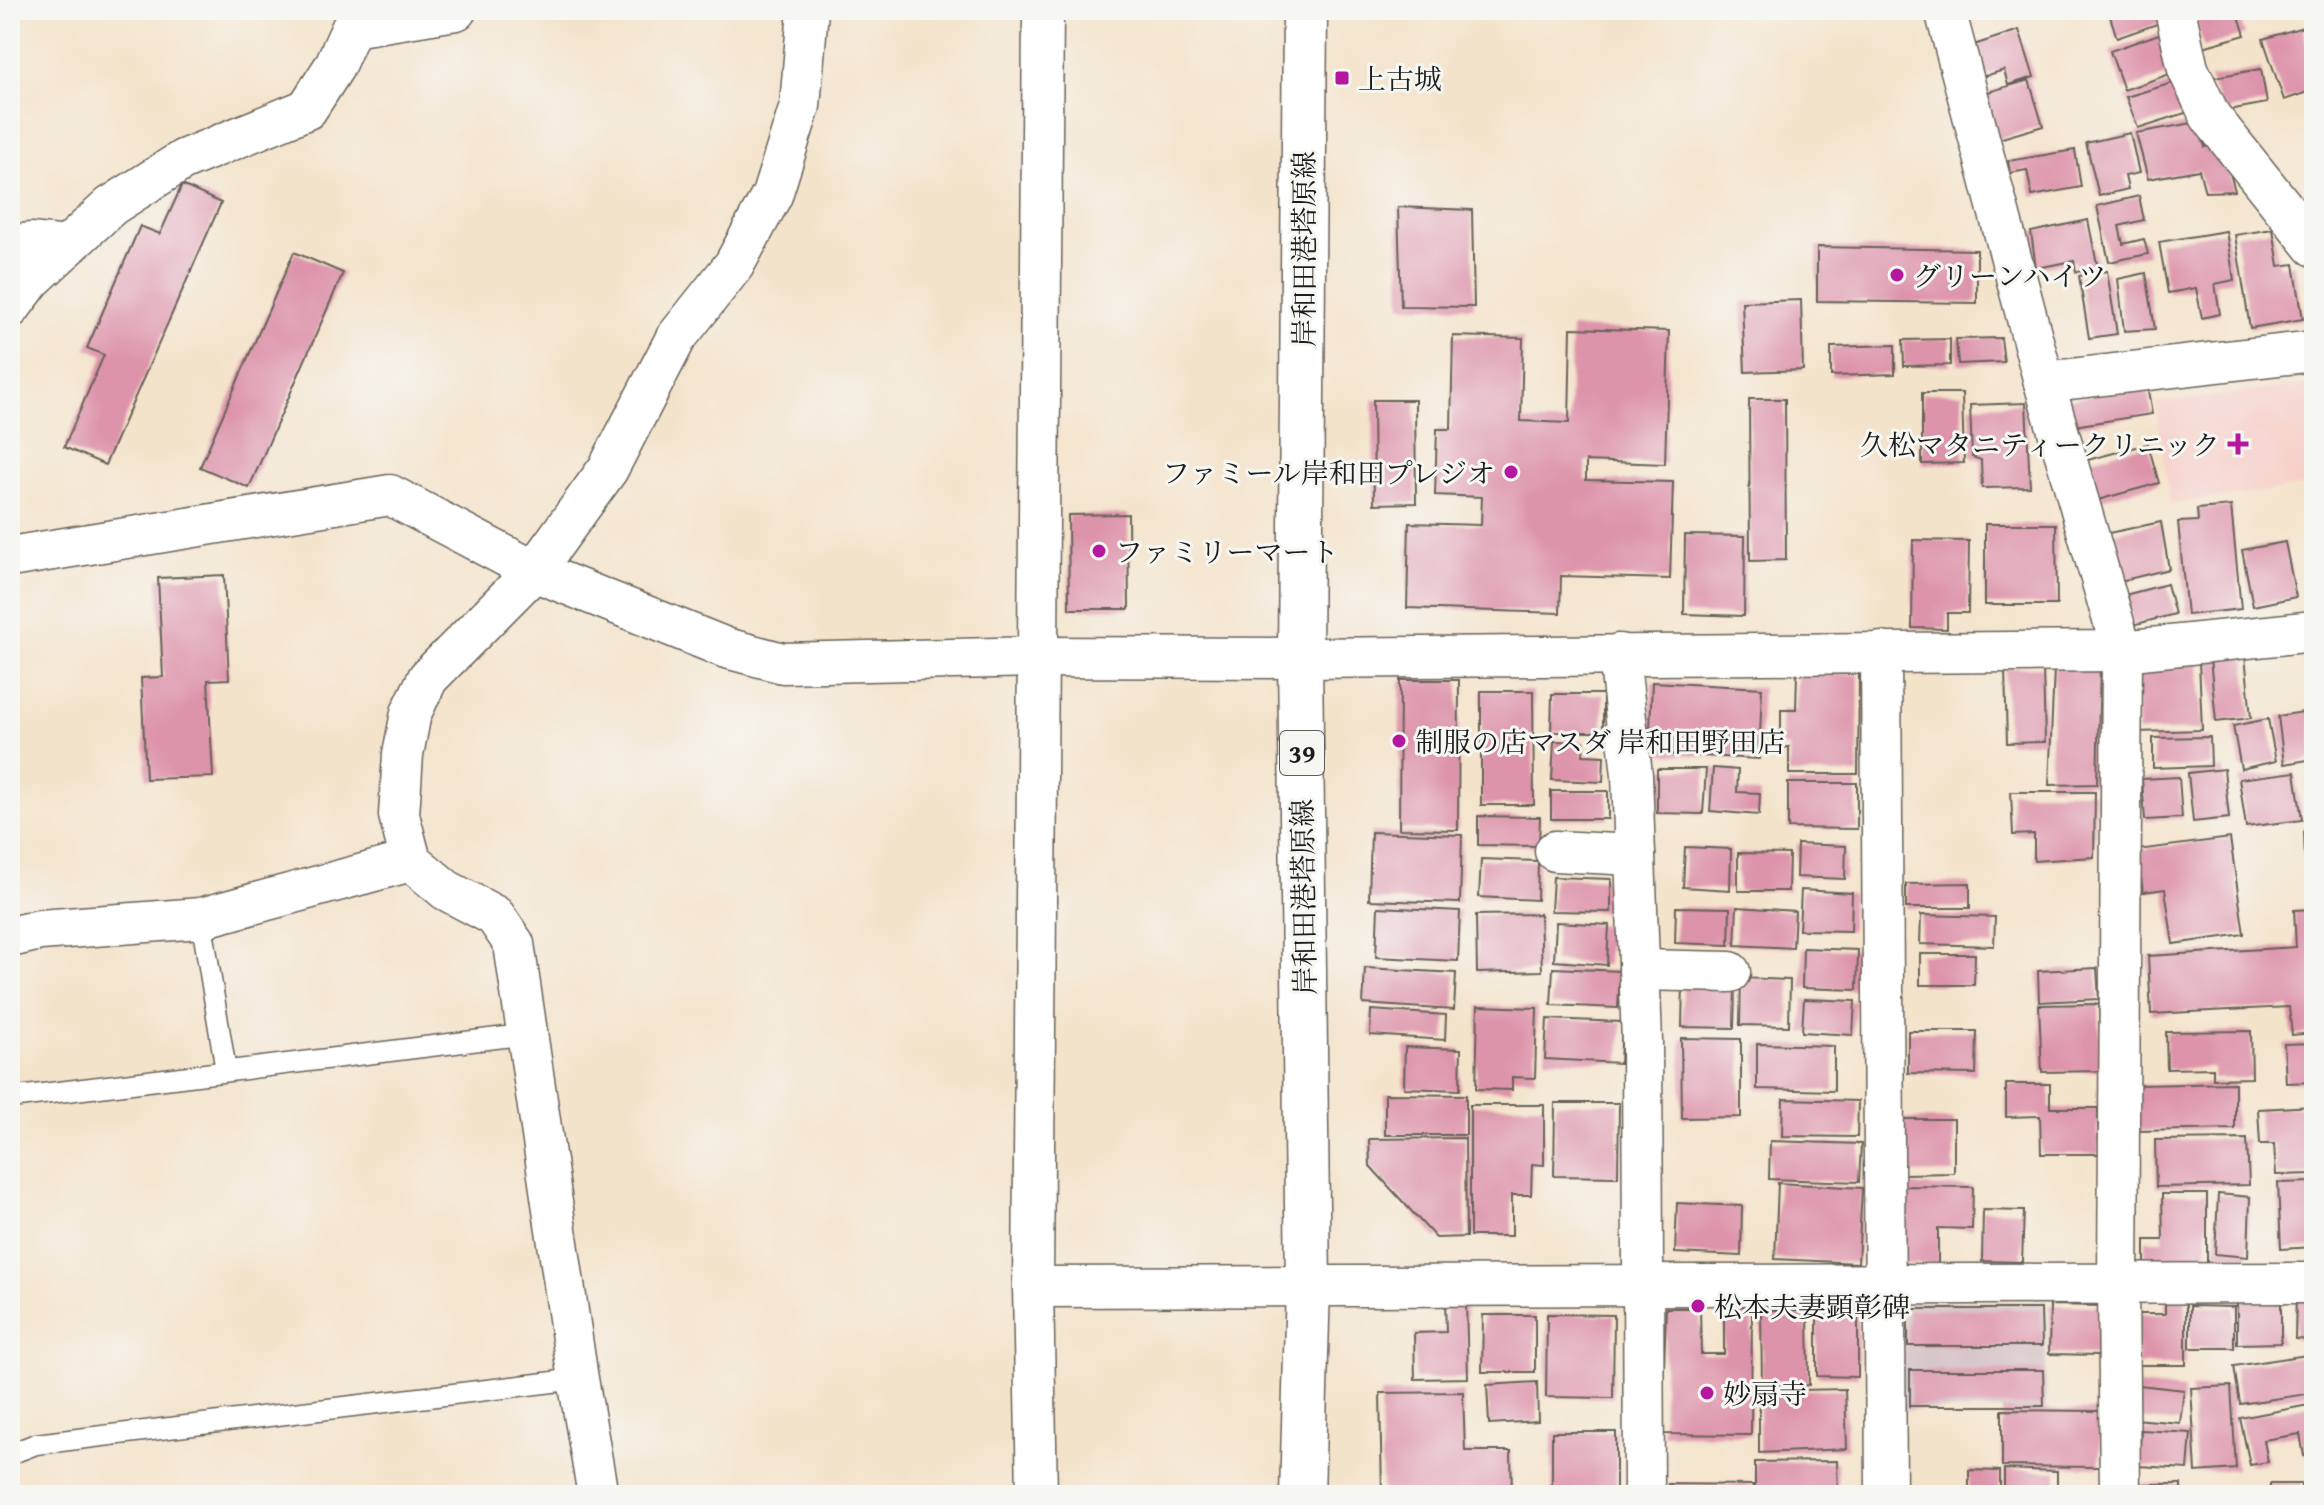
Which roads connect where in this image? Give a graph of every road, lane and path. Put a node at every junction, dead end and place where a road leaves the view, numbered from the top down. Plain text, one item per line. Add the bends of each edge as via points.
1 (808, 10) edge
2 (1043, 10) edge
3 (1305, 10) edge
4 (1945, 10) edge
5 (2175, 10) edge
6 (440, 11) edge
7 (10, 246) edge
8 (2314, 246) edge
9 (67, 247) junction
10 (10, 308) edge
11 (2314, 351) edge
12 (2044, 382) junction
13 (10, 557) edge
14 (534, 571) junction
15 (2314, 631) edge
16 (2122, 651) junction
17 (1881, 652) junction
18 (1619, 654) junction
19 (1036, 657) junction
20 (1300, 658) junction
21 (1555, 851) dead end
22 (1635, 855) junction
23 (411, 861) junction
24 (201, 918) junction
25 (10, 937) edge
26 (1639, 970) junction
27 (1730, 972) dead end
28 (529, 1034) junction
29 (226, 1071) junction
30 (10, 1098) edge
31 (2314, 1283) edge
32 (2118, 1284) junction
33 (1308, 1285) junction
34 (1885, 1286) junction
35 (1033, 1287) junction
36 (1643, 1287) junction
37 (578, 1379) junction
38 (10, 1454) edge
39 (598, 1495) edge
40 (1037, 1495) edge
41 (1302, 1495) edge
42 (1644, 1495) edge
43 (1886, 1495) edge
44 (2120, 1495) edge

1 - 14 street via 800,106 772,195 734,265 676,338 608,469
2 - 19 street
3 - 20 main road, 岸和田港塔原線 / 39
4 - 12 street
5 - 8 street via 2188,69 2210,116
6 - 9 street via 352,27 307,109 183,160 111,206
7 - 9 street
9 - 10 street
11 - 12 street
12 - 16 street
13 - 14 street via 390,495
14 - 19 street via 726,648 783,663
14 - 23 street via 428,678 411,713 399,815
15 - 16 street
16 - 17 street
16 - 32 street
17 - 18 street
17 - 34 street
18 - 20 street
18 - 22 street
19 - 20 street
19 - 35 street
20 - 33 main road, 岸和田港塔原線 / 39
21 - 22 street
22 - 26 street
23 - 24 street
23 - 28 street via 446,890 495,916 514,944
24 - 25 street
24 - 29 lane
26 - 27 street
26 - 36 street
28 - 29 lane
28 - 37 street
29 - 30 lane
31 - 32 street
32 - 34 street
32 - 44 street
33 - 35 street
33 - 36 street
33 - 41 main road, 岸和田港塔原線 / 39
34 - 36 street
34 - 43 street
35 - 40 street
36 - 42 street
37 - 38 lane via 36,1444
37 - 39 street

